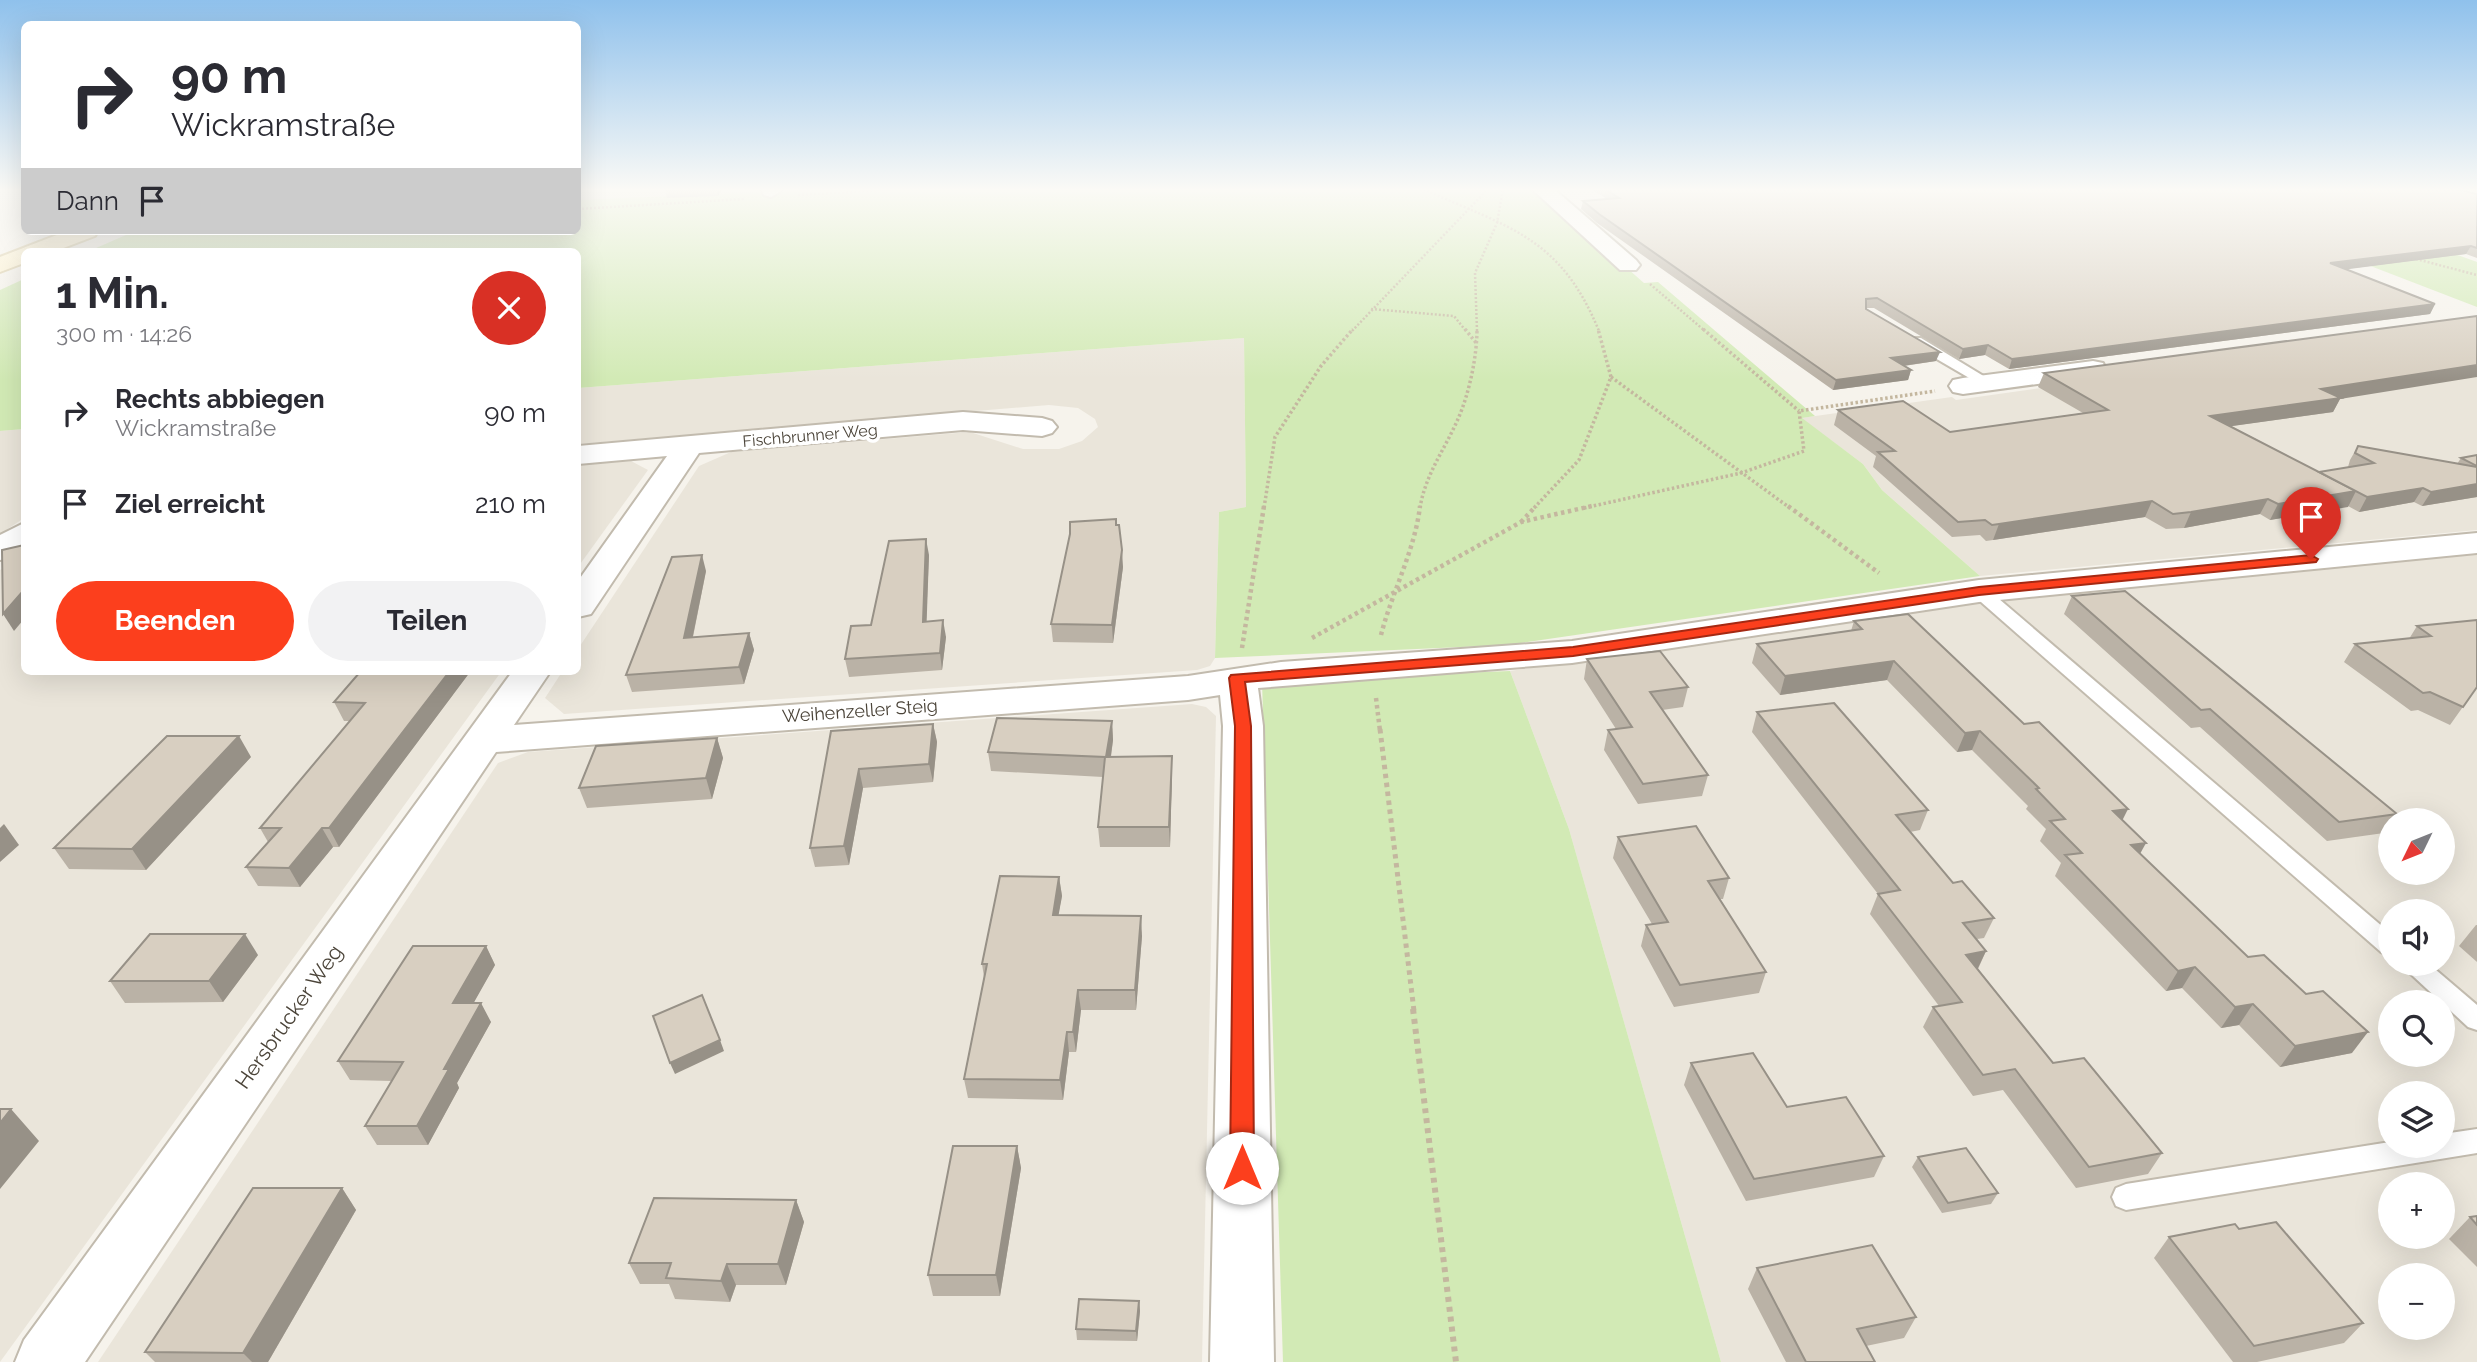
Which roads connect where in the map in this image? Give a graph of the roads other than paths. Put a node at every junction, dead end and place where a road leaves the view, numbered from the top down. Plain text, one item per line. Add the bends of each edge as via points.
1 (1614, 253) edge
2 (21, 256) edge
3 (0, 265) edge
4 (1628, 265) road end
5 (1904, 334) edge
6 (2123, 365) edge
7 (1975, 385) joint
8 (1042, 427) dead end
9 (690, 445) junction
10 (581, 455) edge
11 (21, 535) edge
12 (2477, 543) edge
13 (0, 550) edge
14 (1979, 591) junction
15 (581, 602) edge
16 (529, 675) edge
17 (1237, 678) junction
18 (483, 740) junction
19 (2378, 936) edge
20 (2426, 976) edge
21 (2477, 1020) edge
22 (2477, 1141) edge
23 (2455, 1144) edge
24 (2378, 1156) edge
25 (2126, 1197) dead end
26 (47, 1362) edge
27 (1242, 1362) edge

1 - 4 street
2 - 3 main road
5 - 7 lane
6 - 7 street
8 - 9 street, Fischbrunner Weg via 963,421
9 - 10 street, Fischbrunner Weg
9 - 15 street
11 - 13 street
12 - 14 street, Weihenzeller Steig
14 - 17 street, Weihenzeller Steig via 1573,652
14 - 19 lane
16 - 18 street, Hersbrucker Weg
17 - 18 street, Weihenzeller Steig via 1188,688
17 - 27 street via 1243,726
18 - 26 street, Hersbrucker Weg
20 - 21 lane
22 - 23 lane
24 - 25 lane

